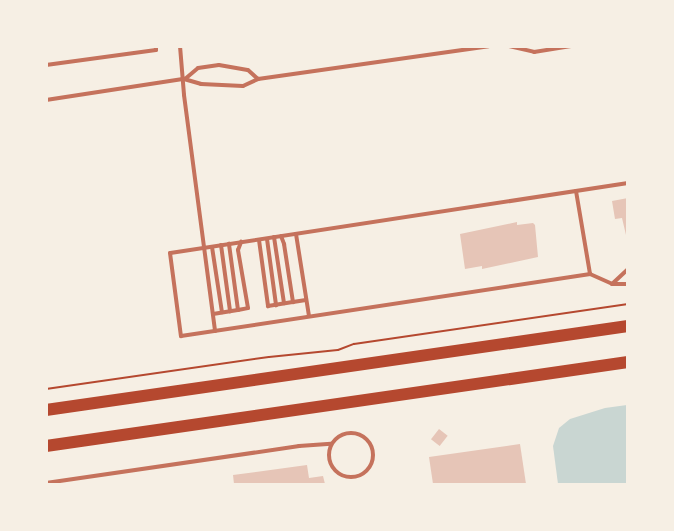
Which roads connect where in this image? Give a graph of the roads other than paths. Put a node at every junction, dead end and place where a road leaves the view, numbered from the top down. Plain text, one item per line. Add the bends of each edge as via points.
1 (156, 46) edge
2 (180, 46) edge
3 (489, 46) edge
4 (509, 46) edge
5 (573, 46) edge
6 (46, 65) edge
7 (184, 79) junction
8 (258, 79) junction
9 (46, 100) edge
10 (627, 183) edge
11 (576, 191) junction
12 (297, 234) junction
13 (281, 236) junction
14 (274, 237) junction
15 (267, 238) junction
16 (259, 240) junction
17 (241, 242) junction
18 (229, 244) junction
19 (221, 245) junction
20 (212, 247) junction
21 (204, 248) junction
22 (627, 269) edge
23 (590, 274) junction
24 (612, 284) junction
25 (627, 284) edge
26 (306, 300) junction
27 (293, 302) junction
28 (284, 303) junction
29 (276, 305) junction
30 (238, 310) junction
31 (230, 311) junction
32 (222, 312) junction
33 (213, 314) junction
34 (309, 317) junction
35 (627, 326) edge
36 (216, 331) junction
37 (627, 362) edge
38 (46, 410) edge
39 (331, 444) junction
40 (46, 446) edge
41 (46, 483) edge

1 - 6 lane via 156,50
2 - 7 lane
3 - 8 lane
4 - 5 lane via 534,52
7 - 8 lane via 238,86
7 - 8 lane via 198,68 219,65 248,70
7 - 9 lane
7 - 21 lane
10 - 11 lane
11 - 12 lane
11 - 23 lane
12 - 13 lane
12 - 26 lane
13 - 14 lane
13 - 27 lane
14 - 15 lane
14 - 28 lane
15 - 16 lane
15 - 29 lane
16 - 17 lane
16 - 29 lane via 268,306
17 - 18 lane
17 - 30 lane via 238,250 248,308
18 - 19 lane
18 - 30 lane
19 - 20 lane
19 - 31 lane
20 - 21 lane
20 - 32 lane
21 - 33 lane
21 - 36 lane via 170,253 182,336
22 - 24 lane
23 - 24 lane
23 - 34 lane
24 - 25 lane
26 - 27 lane
26 - 34 lane
27 - 28 lane
28 - 29 lane
30 - 31 lane
31 - 32 lane
32 - 33 lane
33 - 36 lane
34 - 36 lane
35 - 38 main road
37 - 40 main road
39 - 39 lane via 331,466 342,476 362,475 371,465 373,450 365,437 342,434
39 - 41 lane

